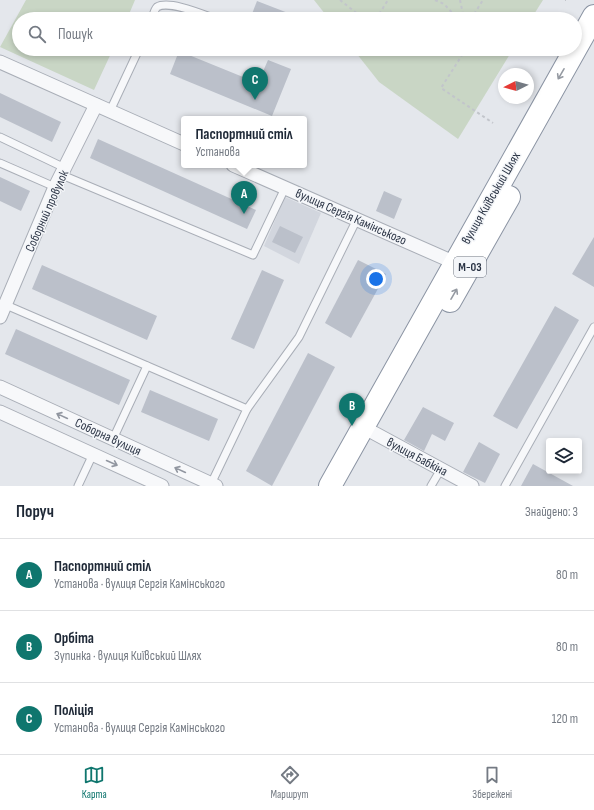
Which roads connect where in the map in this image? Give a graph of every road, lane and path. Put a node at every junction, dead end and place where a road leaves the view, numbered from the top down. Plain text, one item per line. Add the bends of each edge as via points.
1 (340, 0) edge
2 (388, 0) edge
3 (435, 0) edge
4 (460, 0) edge
5 (483, 0) edge
6 (155, 12) edge
7 (198, 12) edge
8 (355, 12) edge
9 (380, 12) edge
10 (451, 12) edge
11 (463, 12) edge
12 (476, 12) edge
13 (594, 16) edge
14 (582, 39) edge
15 (594, 46) edge
16 (135, 56) edge
17 (462, 56) edge
18 (573, 56) edge
19 (0, 62) edge
20 (96, 105) junction
21 (110, 111) junction
22 (493, 123) dead end
23 (0, 137) edge
24 (181, 143) edge
25 (0, 163) edge
26 (240, 168) edge
27 (64, 171) junction
28 (55, 187) junction
29 (285, 188) junction
30 (358, 219) junction
31 (462, 265) junction
32 (6, 305) junction
33 (0, 318) edge
34 (594, 327) edge
35 (147, 366) junction
36 (0, 387) edge
37 (247, 409) junction
38 (0, 412) edge
39 (368, 430) junction
40 (113, 439) junction
41 (93, 454) junction
42 (441, 469) junction
43 (213, 485) edge
44 (78, 486) edge
45 (162, 486) edge
46 (330, 486) edge
47 (344, 486) edge
48 (431, 486) edge
49 (472, 486) edge
50 (505, 486) edge

1 - 8 path
2 - 9 path
3 - 10 path via 444,4
4 - 11 path
5 - 12 path
6 - 7 lane via 167,2
13 -> 14 highway, вулиця Київський Шлях / М-03
15 - 31 highway, вулиця Київський Шлях / М-03
16 - 21 lane
17 - 22 path via 441,88
18 -> 31 highway, вулиця Київський Шлях / М-03
19 - 20 street
20 - 21 street
20 - 27 street, Соборний провулок
21 - 24 street
23 - 27 lane
25 - 28 lane
26 - 29 street, вулиця Сергія Камінського
27 - 28 street, Соборний провулок
27 - 29 lane via 254,255
28 - 32 street, Соборний провулок
29 - 30 street, вулиця Сергія Камінського
30 - 31 street, вулиця Сергія Камінського
30 - 37 lane via 299,337
31 - 39 highway, вулиця Київський Шлях / М-03
32 - 33 street, Соборний провулок
32 - 35 lane
34 - 50 lane
35 - 37 lane
35 - 40 lane
40 -> 36 street, Соборна вулиця
37 - 43 lane
38 - 41 street, Соборна вулиця
39 - 42 street, вулиця Бабкіна
39 - 46 highway, вулиця Київський Шлях / М-03
39 - 47 highway, вулиця Київський Шлях / М-03
43 -> 40 street, Соборна вулиця
41 - 44 lane
41 -> 45 street, Соборна вулиця
42 - 48 lane
42 - 49 street, вулиця Бабкіна

